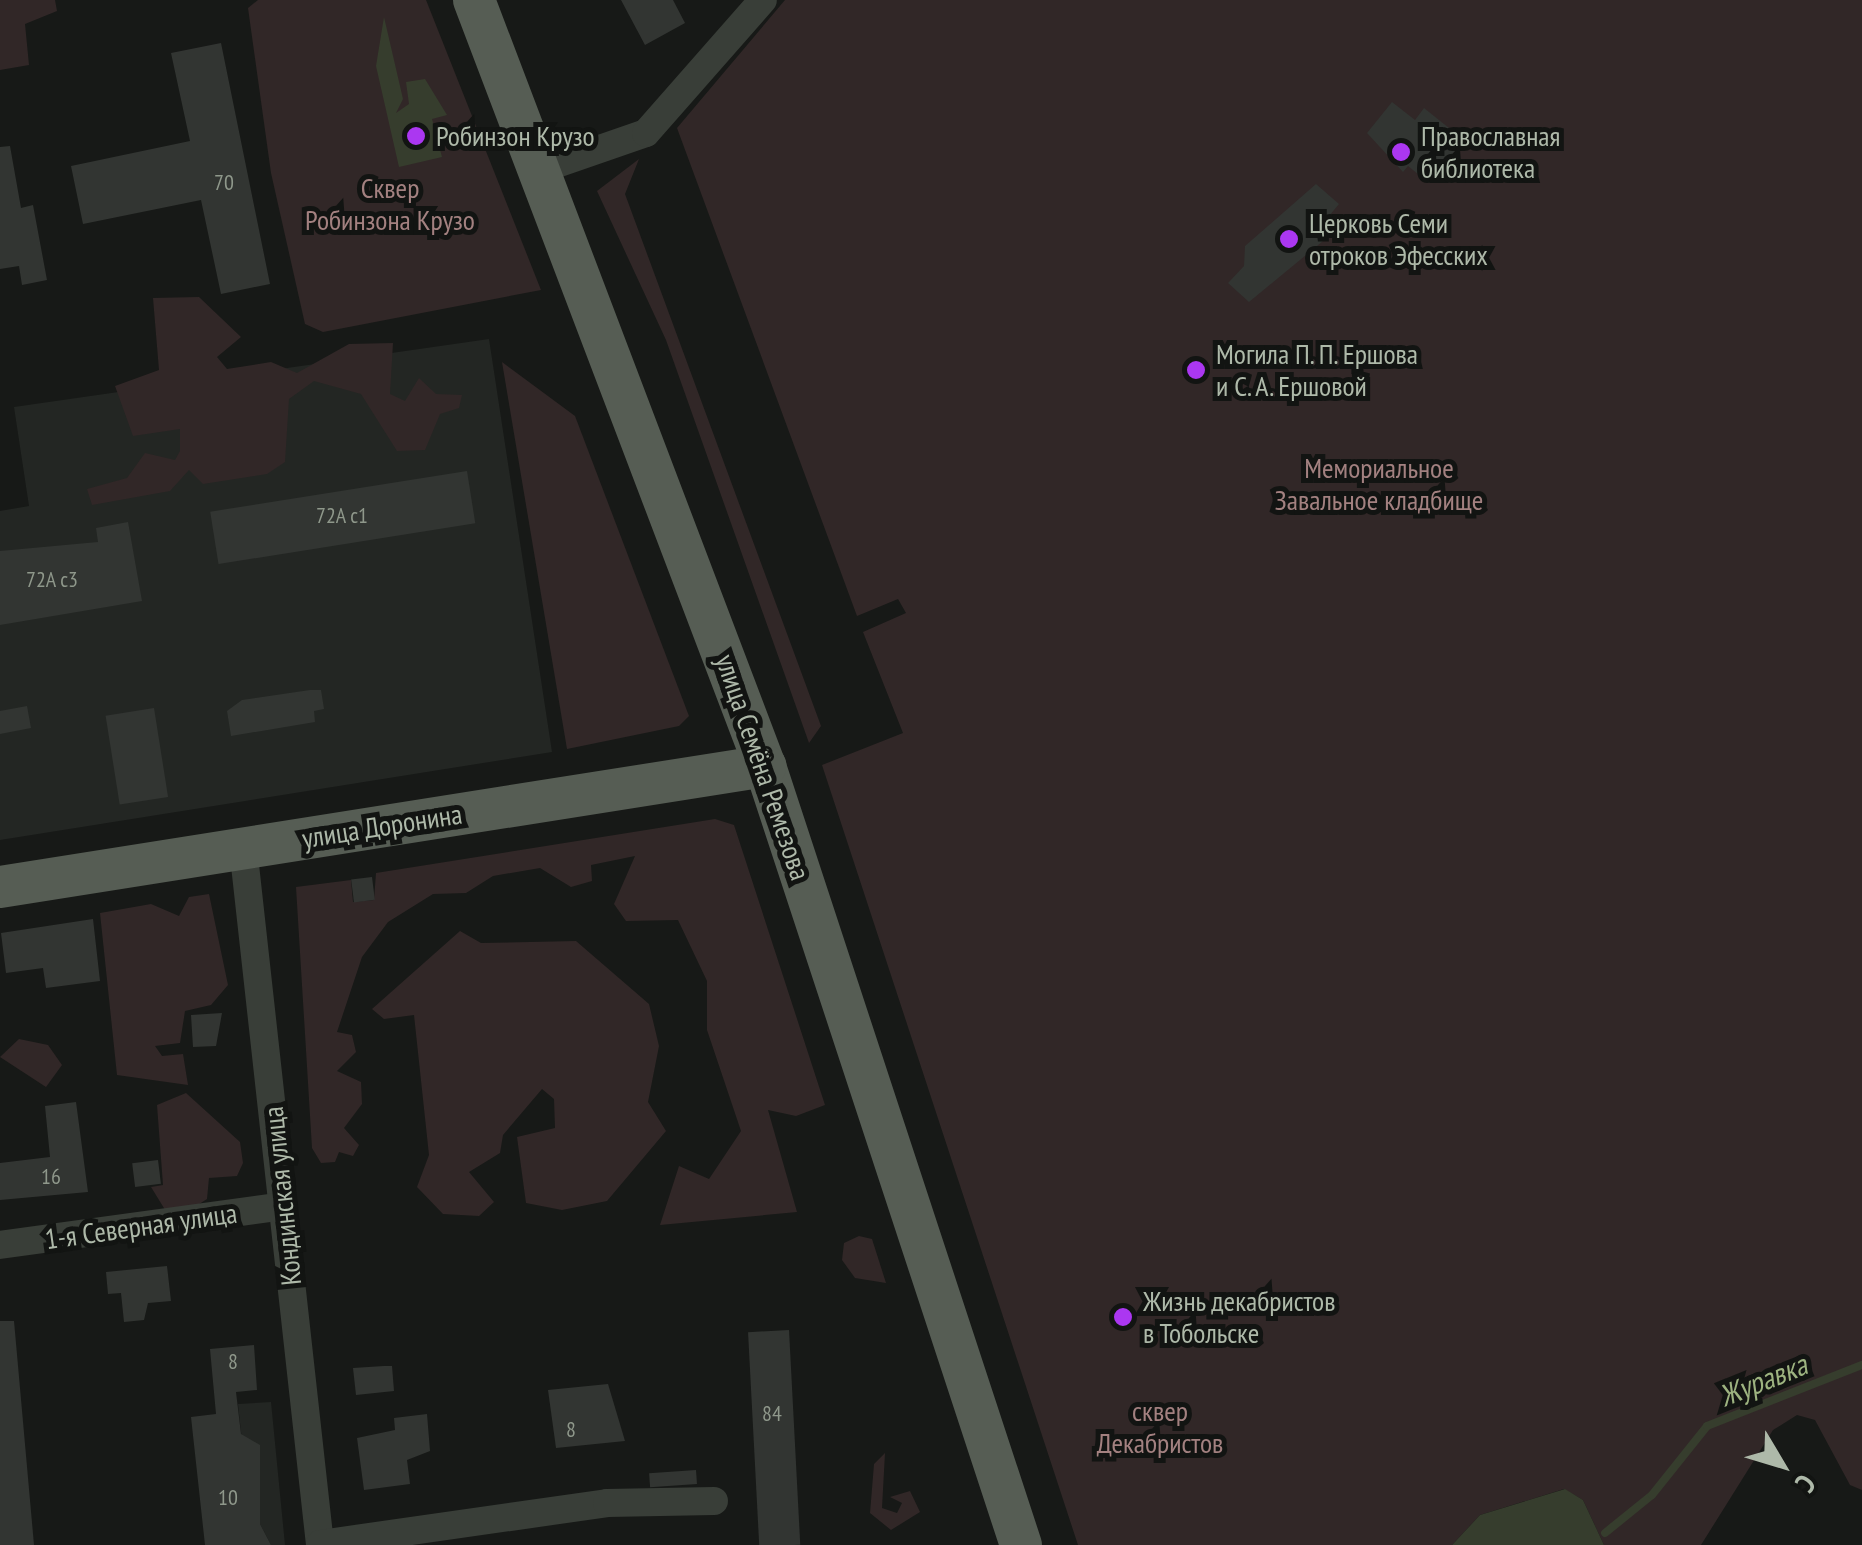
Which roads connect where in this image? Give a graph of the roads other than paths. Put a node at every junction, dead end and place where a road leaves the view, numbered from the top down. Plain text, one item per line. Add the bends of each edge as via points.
1 (474, 0) edge
2 (763, 0) edge
3 (542, 169) junction
4 (765, 766) junction
5 (243, 847) junction
6 (0, 887) edge
7 (283, 1206) junction
8 (0, 1245) edge
9 (714, 1501) dead end
10 (320, 1545) edge
11 (1021, 1545) edge

1 - 3 main road, улица Семёна Ремезова
2 - 3 street via 646,133
3 - 4 main road, улица Семёна Ремезова
4 - 5 main road, улица Доронина
4 - 11 main road, улица Семёна Ремезова
5 - 6 main road, улица Доронина
5 - 7 street, Кондинская улица
7 - 8 street, 1-я Северная улица
7 - 10 street, Кондинская улица
9 - 10 street via 607,1503

